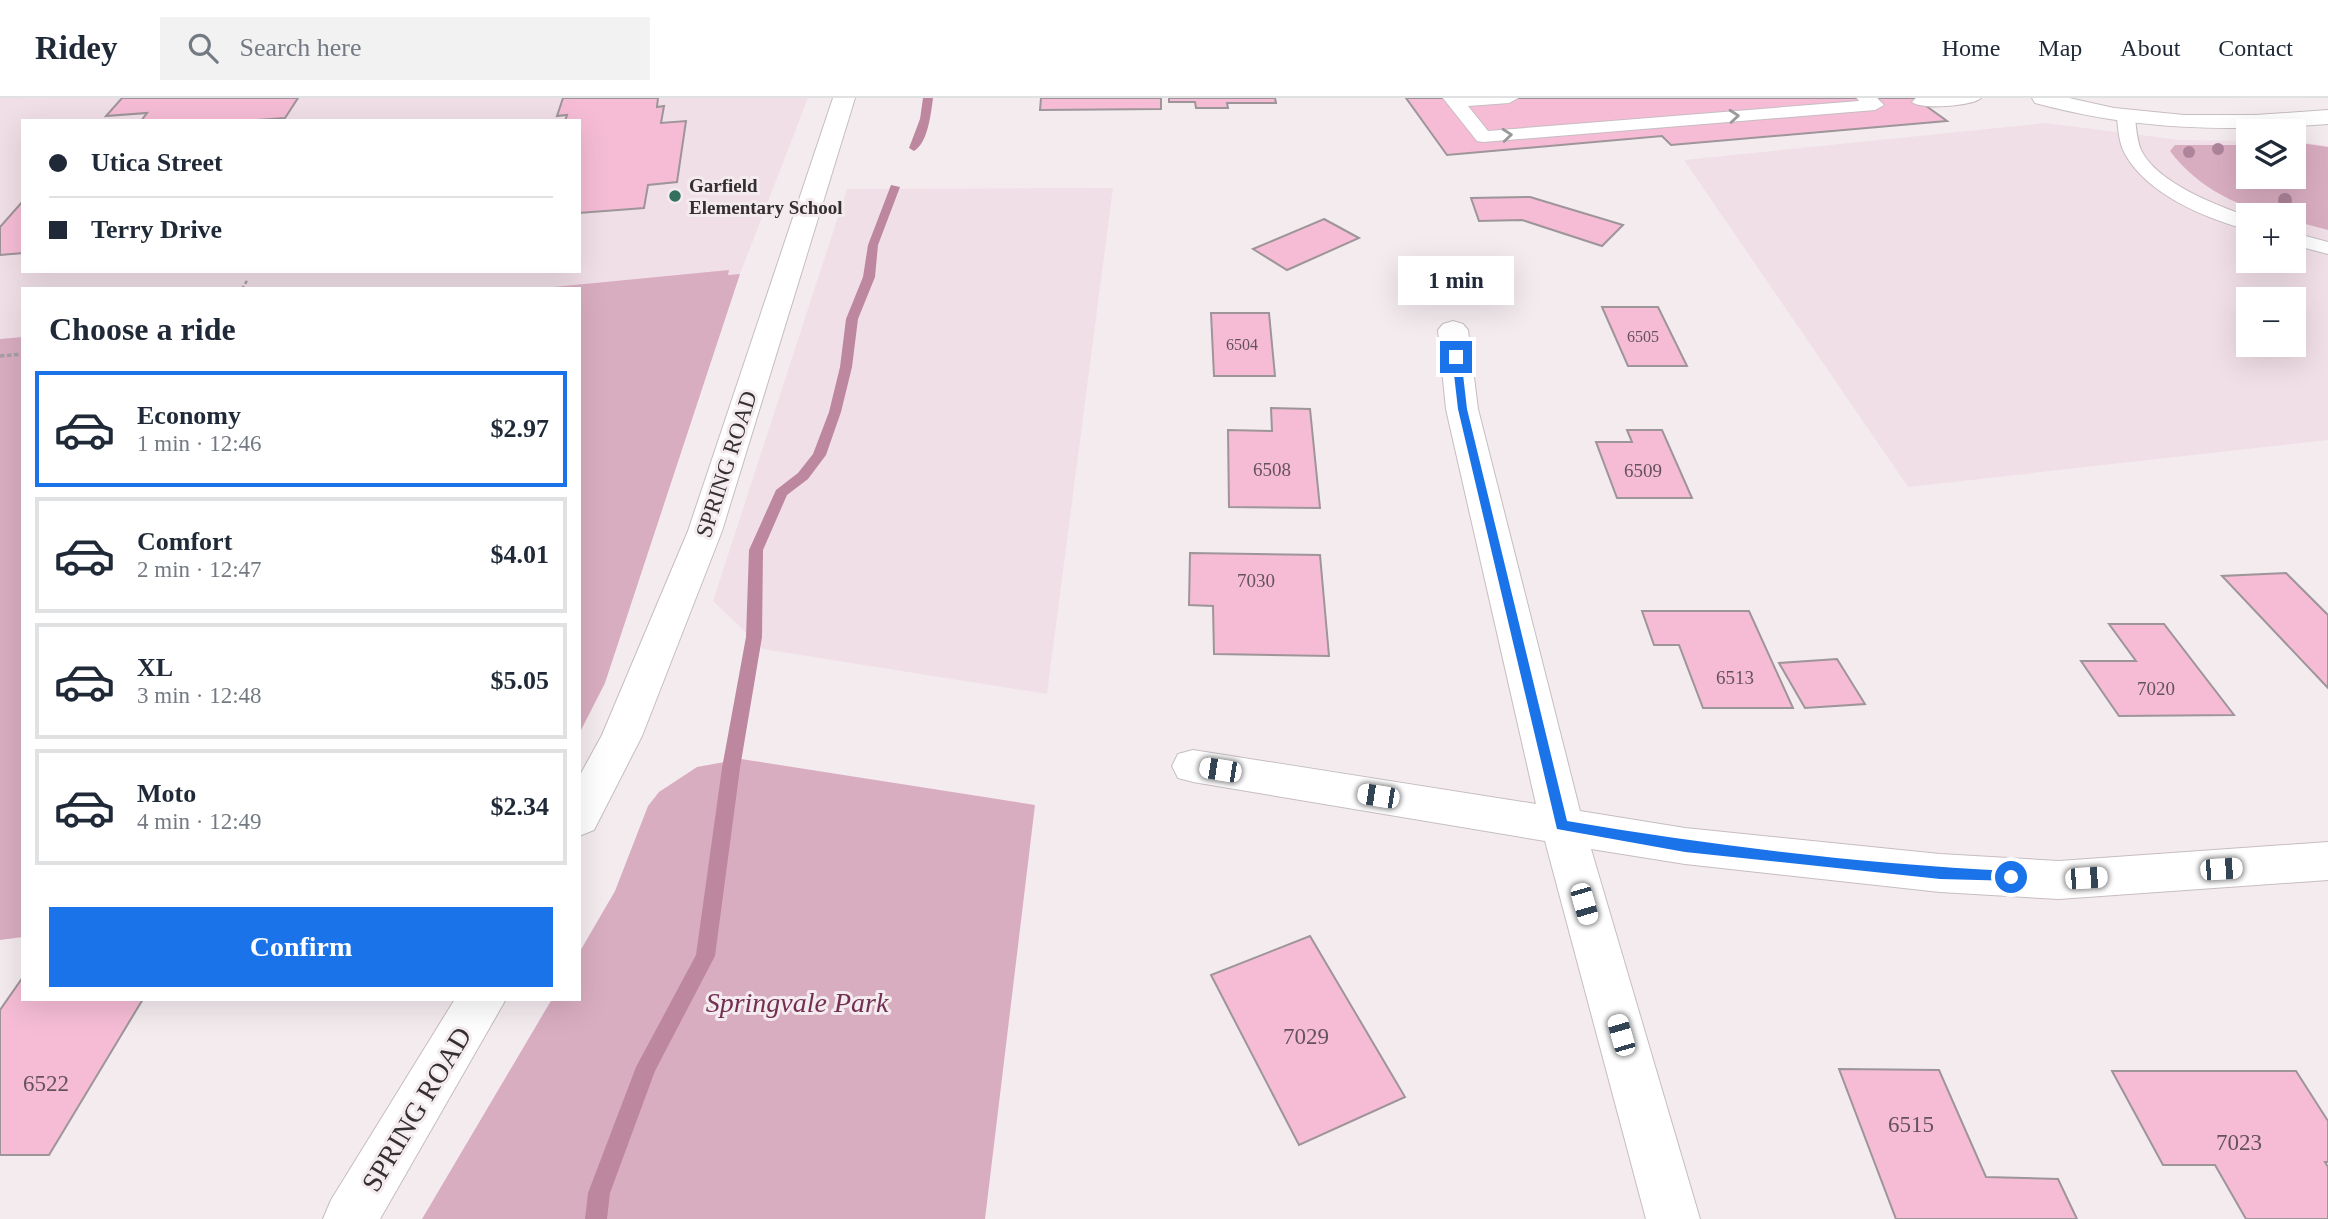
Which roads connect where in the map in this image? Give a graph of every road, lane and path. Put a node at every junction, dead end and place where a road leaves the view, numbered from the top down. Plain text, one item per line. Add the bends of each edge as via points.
1 (844, 98) edge
2 (1509, 98) edge
3 (1866, 98) edge
4 (1972, 98) edge
5 (2043, 98) edge
6 (2280, 98) edge
7 (1454, 100) edge
8 (1921, 103) dead end
9 (2126, 117) junction
10 (2324, 119) edge
11 (2236, 219) edge
12 (2306, 242) edge
13 (2328, 248) edge
14 (248, 279) dead end
15 (243, 287) edge
16 (1453, 330) dead end
17 (21, 354) edge
18 (0, 356) edge
19 (1193, 766) dead end
20 (581, 814) edge
21 (1562, 825) junction
22 (2328, 861) edge
23 (481, 1001) edge
24 (350, 1219) edge
25 (1673, 1219) edge

1 - 20 street, SPRING ROAD via 705,531 622,736
2 - 7 lane
7 -> 3 lane via 1483,137 1875,104
4 - 8 lane
5 - 9 street
6 - 10 street
9 - 10 street via 2192,123
9 - 11 lane via 2132,148 2149,171 2199,203
12 - 13 lane
14 - 15 path
16 - 21 street via 1462,409
17 - 18 path
19 - 21 street
21 - 22 street via 1685,846 1940,873 2046,879
21 - 25 street
23 - 24 street, SPRING ROAD

